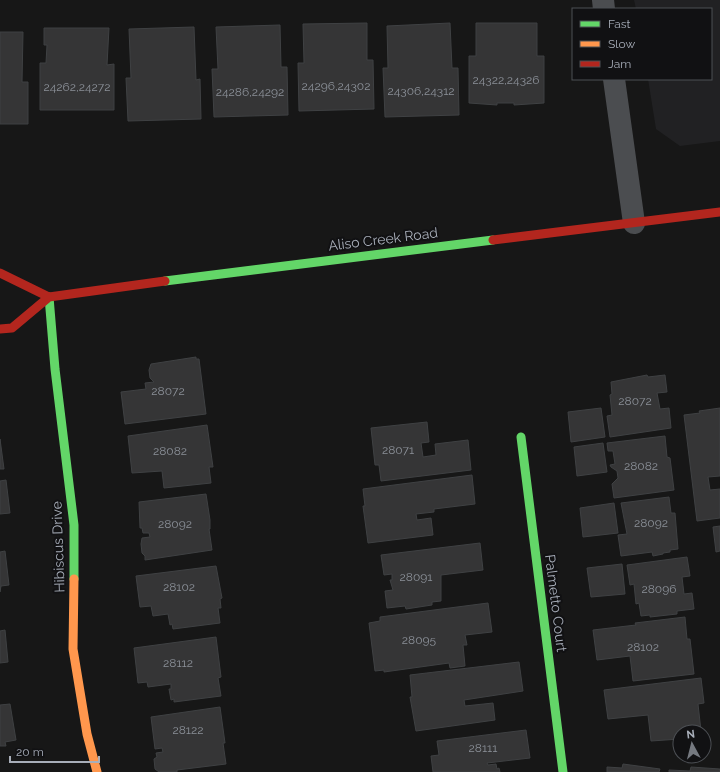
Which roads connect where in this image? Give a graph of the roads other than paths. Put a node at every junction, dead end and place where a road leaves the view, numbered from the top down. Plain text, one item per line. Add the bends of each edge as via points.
1 (614, 80) edge
2 (720, 212) edge
3 (634, 223) junction
4 (0, 273) edge
5 (49, 297) junction
6 (0, 329) edge
7 (521, 438) dead end
8 (97, 772) edge
9 (563, 772) edge

1 - 3 street
2 - 3 street, Aliso Creek Road
3 - 5 street, Aliso Creek Road via 227,272
4 - 5 street
5 - 6 street via 12,328
5 - 8 street, Hibiscus Drive via 74,525 73,649 87,734
7 - 9 street, Palmetto Court

